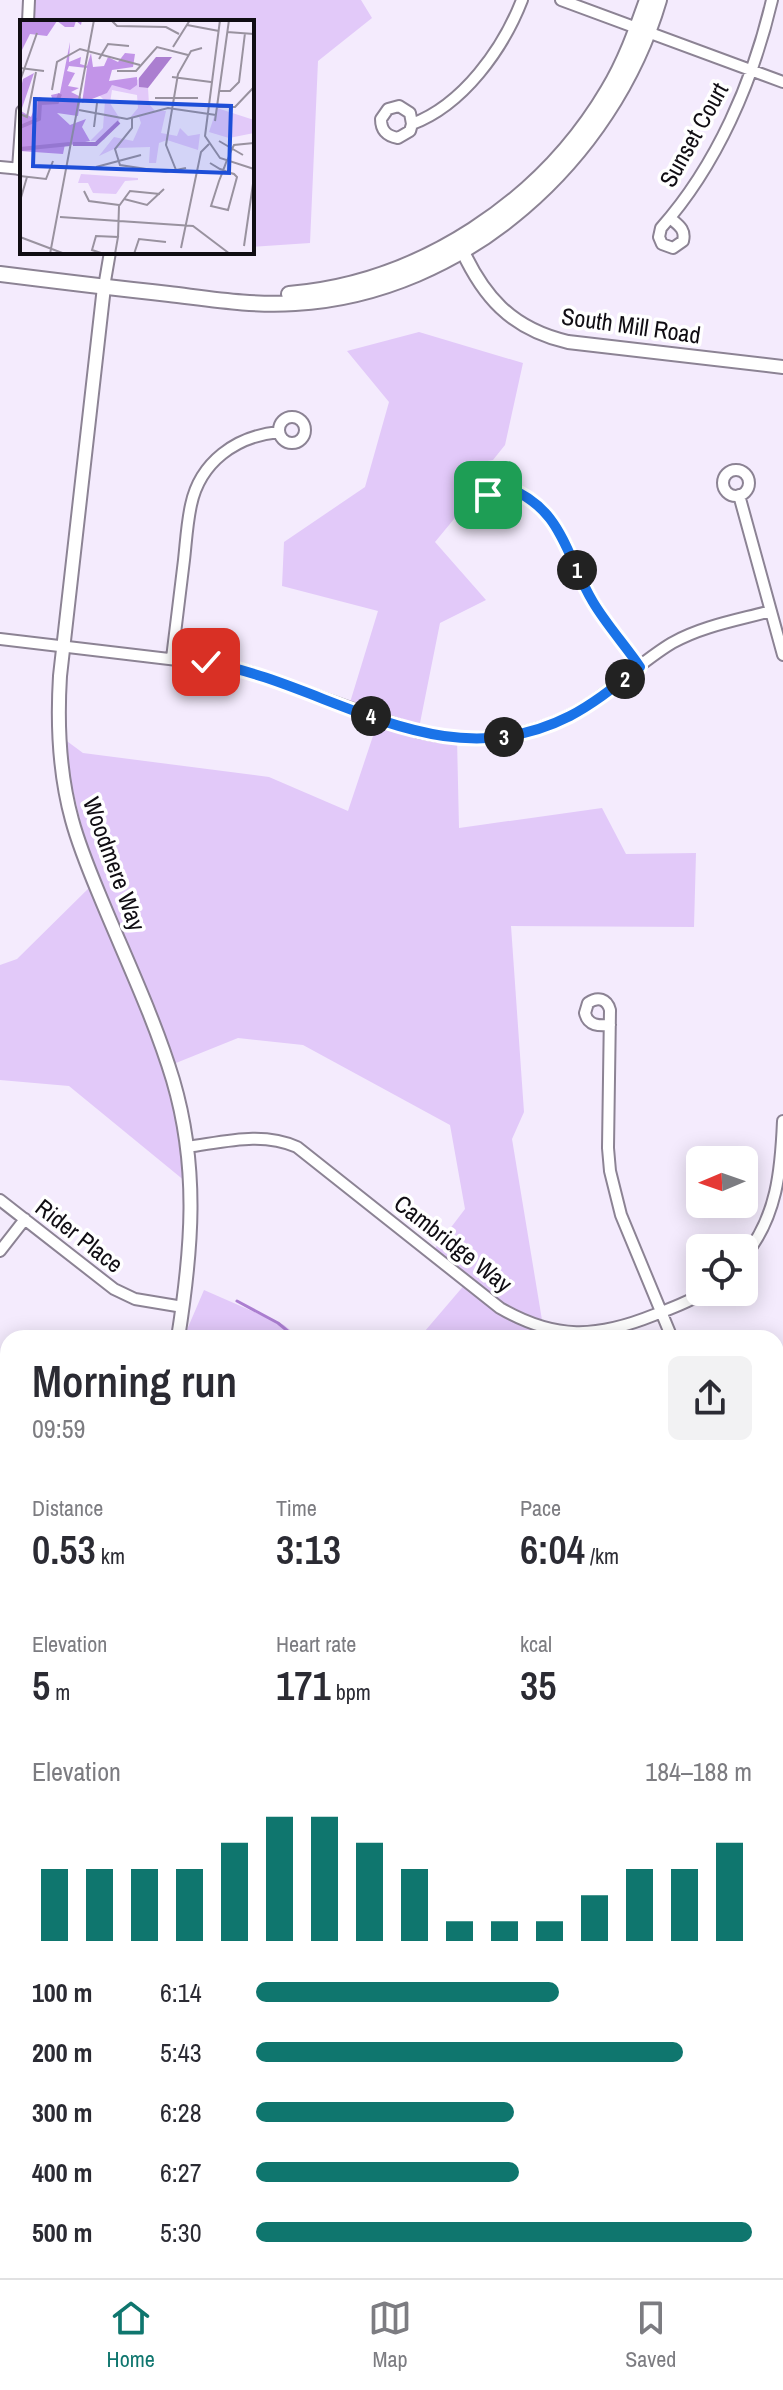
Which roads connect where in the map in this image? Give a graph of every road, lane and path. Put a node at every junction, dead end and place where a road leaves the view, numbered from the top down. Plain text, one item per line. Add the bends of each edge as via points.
1 (29, 0) edge
2 (522, 0) edge
3 (561, 0) edge
4 (647, 0) edge
5 (659, 0) edge
6 (772, 0) edge
7 (28, 20) edge
8 (643, 30) junction
9 (751, 70) junction
10 (783, 82) edge
11 (412, 124) dead end
12 (0, 167) edge
13 (20, 169) edge
14 (670, 218) dead end
15 (460, 246) junction
16 (110, 254) edge
17 (0, 274) edge
18 (104, 287) junction
19 (783, 367) edge
20 (279, 432) dead end
21 (506, 487) dead end
22 (739, 495) dead end
23 (771, 611) junction
24 (0, 639) edge
25 (63, 645) junction
26 (783, 655) edge
27 (172, 658) junction
28 (640, 667) junction
29 (610, 1025) dead end
30 (783, 1121) edge
31 (187, 1147) junction
32 (0, 1200) edge
33 (25, 1219) junction
34 (758, 1237) edge
35 (0, 1251) edge
36 (686, 1303) edge
37 (183, 1307) junction
38 (661, 1312) junction
39 (179, 1330) edge
40 (558, 1330) edge
41 (611, 1330) edge
42 (669, 1330) edge

1 - 7 street
2 - 11 street via 499,46 474,78 448,104
3 - 8 street
4 - 8 main road
5 - 8 main road
6 - 9 street, Sunset Court
8 - 9 street
8 - 15 main road via 616,100 581,149 529,203
9 - 10 street
9 - 14 street, Sunset Court via 719,141
12 - 13 street
15 - 18 main road via 427,270 328,299 267,304
15 - 19 street, South Mill Road via 494,302 521,324 551,338
16 - 18 street, Woodmere Way
17 - 18 main road
18 - 25 street, Woodmere Way
20 - 27 street via 253,436 228,449 200,481 191,507
21 - 28 street via 537,504 557,526 594,604
22 - 23 street
23 - 26 street
23 - 28 street via 688,635
24 - 25 street
25 - 27 street
25 - 31 street, Woodmere Way via 58,734 72,820 163,1050
27 - 28 street via 253,673 399,726 462,739 507,737 550,725 590,704
29 - 38 street via 610,1171 621,1215
30 - 34 street via 780,1178
31 - 37 street, Woodmere Way via 192,1200
31 - 40 street, Cambridge Way via 260,1138 297,1147 500,1308
32 - 33 street, Rider Place
33 - 35 street
33 - 37 street, Rider Place via 114,1289 135,1299
36 - 38 street, Cambridge Way
37 - 39 street, Woodmere Way
38 - 41 street, Cambridge Way
38 - 42 street

